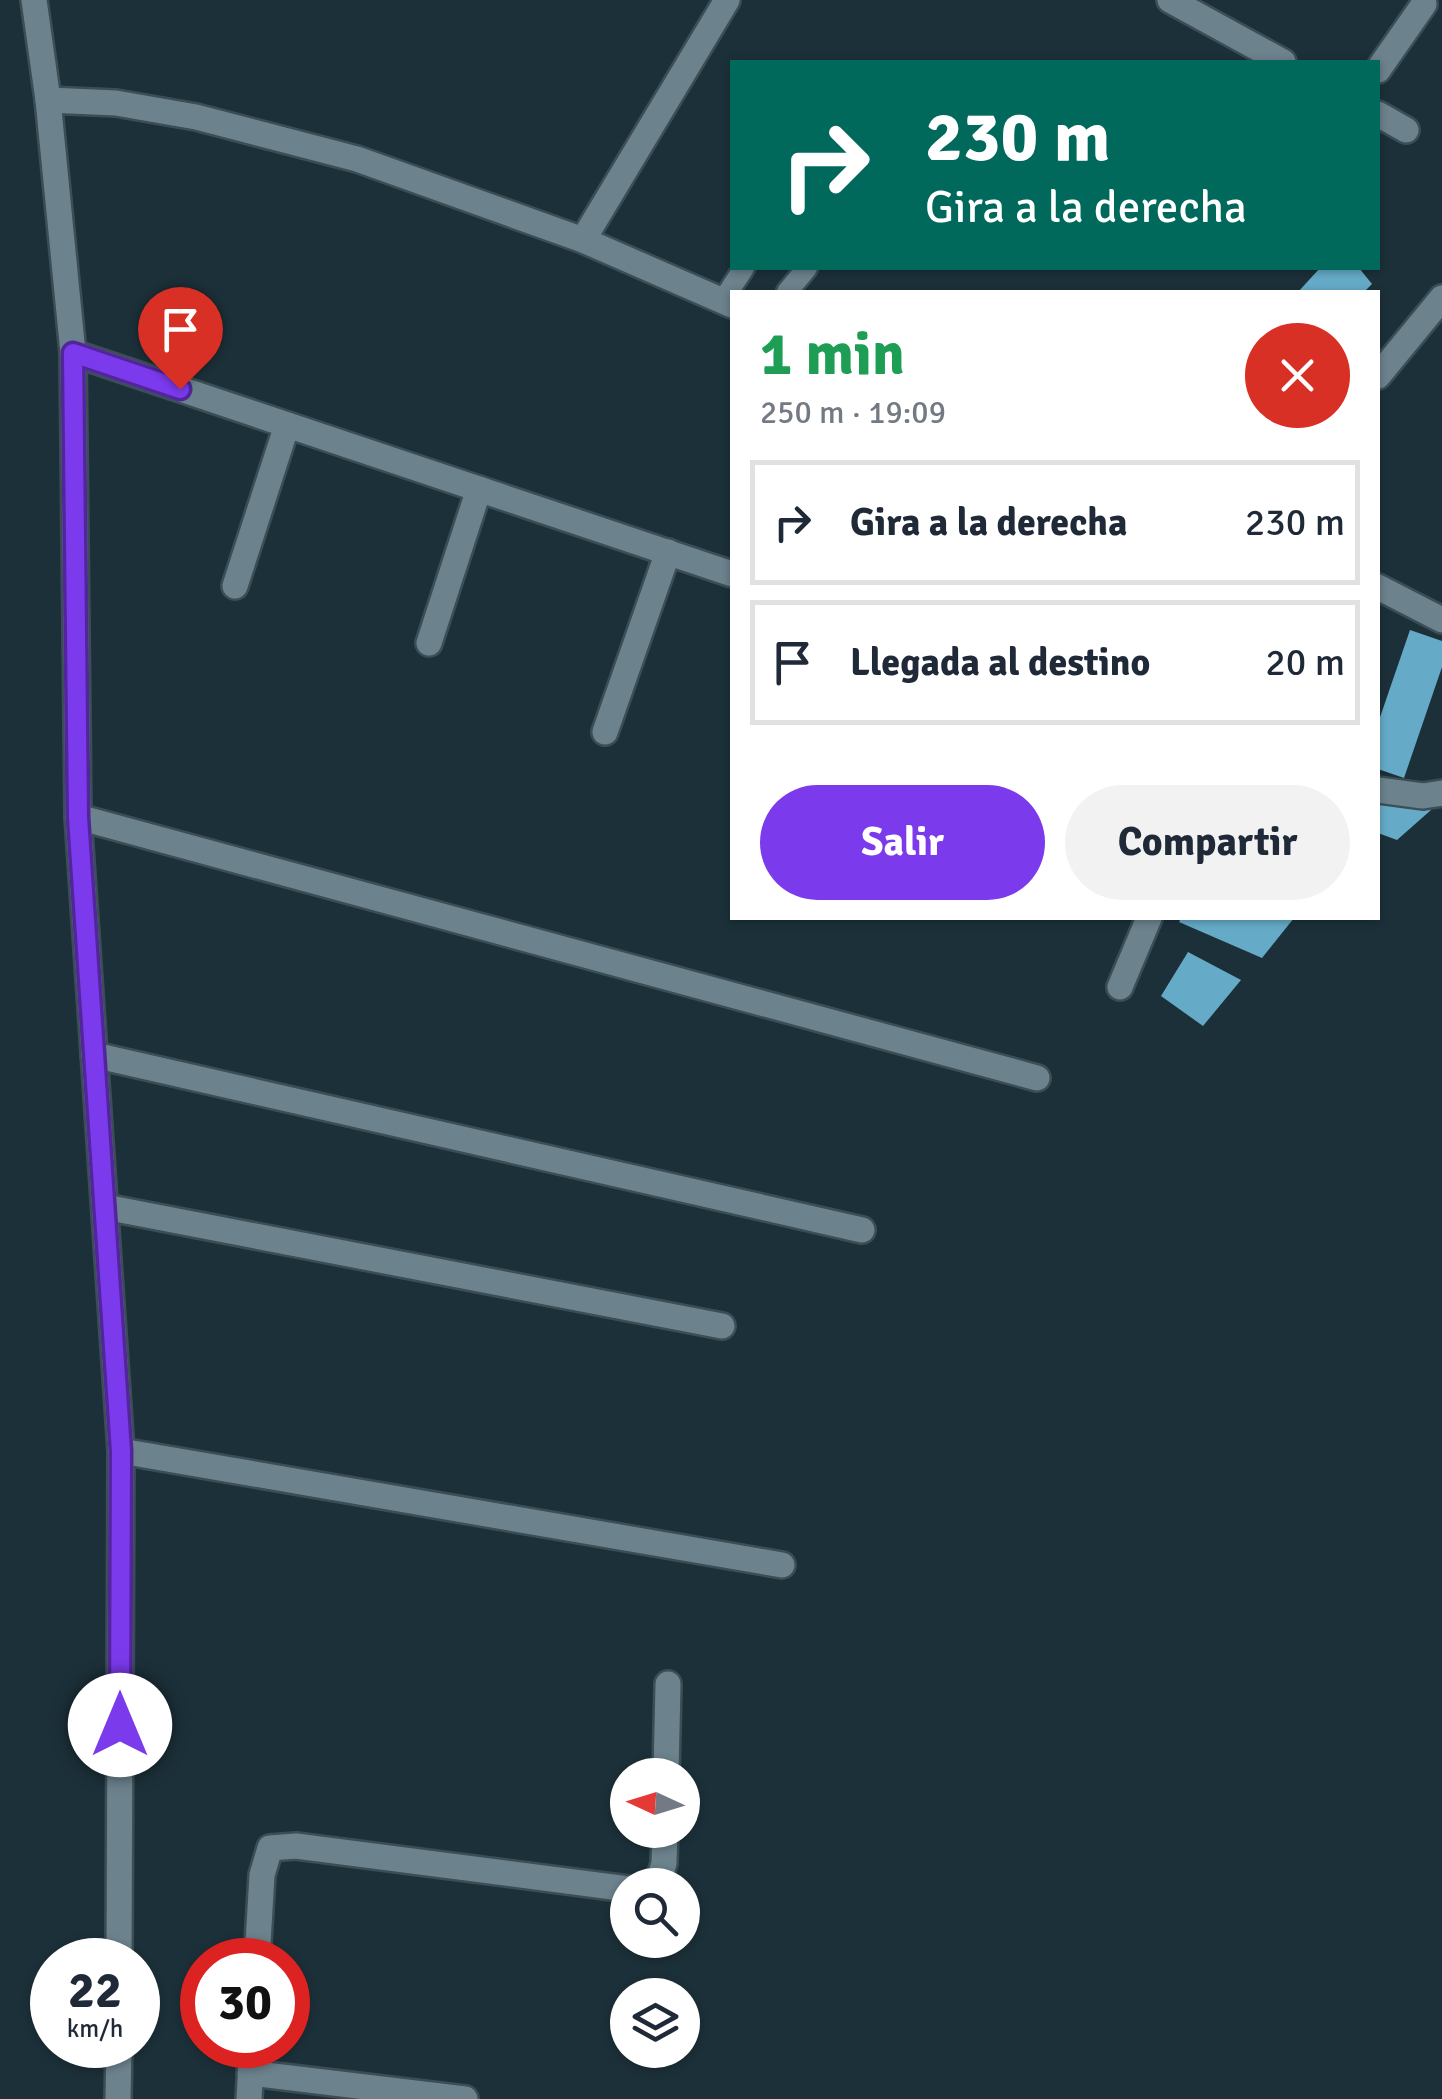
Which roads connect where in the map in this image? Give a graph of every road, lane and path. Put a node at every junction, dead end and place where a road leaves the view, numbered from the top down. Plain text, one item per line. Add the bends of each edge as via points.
1 (34, 0) edge
2 (727, 0) edge
3 (1170, 0) edge
4 (1424, 4) dead end
5 (1280, 60) edge
6 (1380, 67) edge
7 (48, 100) junction
8 (1380, 115) edge
9 (1406, 130) dead end
10 (583, 240) junction
11 (805, 270) edge
12 (789, 290) edge
13 (1442, 298) edge
14 (728, 302) edge
15 (73, 353) junction
16 (1380, 374) edge
17 (287, 425) junction
18 (479, 489) junction
19 (668, 552) junction
20 (730, 573) edge
21 (235, 586) dead end
22 (1380, 588) edge
23 (1442, 620) edge
24 (430, 643) dead end
25 (606, 732) dead end
26 (1380, 790) edge
27 (1442, 792) edge
28 (78, 817) junction
29 (1148, 920) edge
30 (1120, 987) dead end
31 (94, 1055) junction
32 (1037, 1078) dead end
33 (104, 1207) junction
34 (862, 1230) dead end
35 (722, 1326) dead end
36 (121, 1451) junction
37 (782, 1565) dead end
38 (668, 1684) dead end
39 (666, 1758) edge
40 (610, 1887) edge
41 (119, 1938) edge
42 (258, 1938) edge
43 (118, 2068) edge
44 (250, 2068) edge
45 (250, 2073) junction
46 (118, 2099) edge
47 (249, 2099) edge
48 (465, 2099) edge

1 - 7 street
2 - 10 street
3 - 5 street
4 - 6 street
7 - 10 street via 196,117 340,154
7 - 15 street
8 - 9 street
10 - 14 street
11 - 12 lane
13 - 16 street
15 - 17 street
15 - 28 street
17 - 18 street
17 - 21 street
18 - 19 street
18 - 24 street
19 - 20 street
19 - 25 street
22 - 23 street
26 - 27 street
28 - 31 street
28 - 32 street
29 - 30 street
31 - 33 street
31 - 34 street
33 - 35 street
33 - 36 street
36 - 37 street
36 - 41 street
38 - 39 street
40 - 42 street via 270,1848
43 - 46 street
44 - 45 street
45 - 47 street
45 - 48 street

